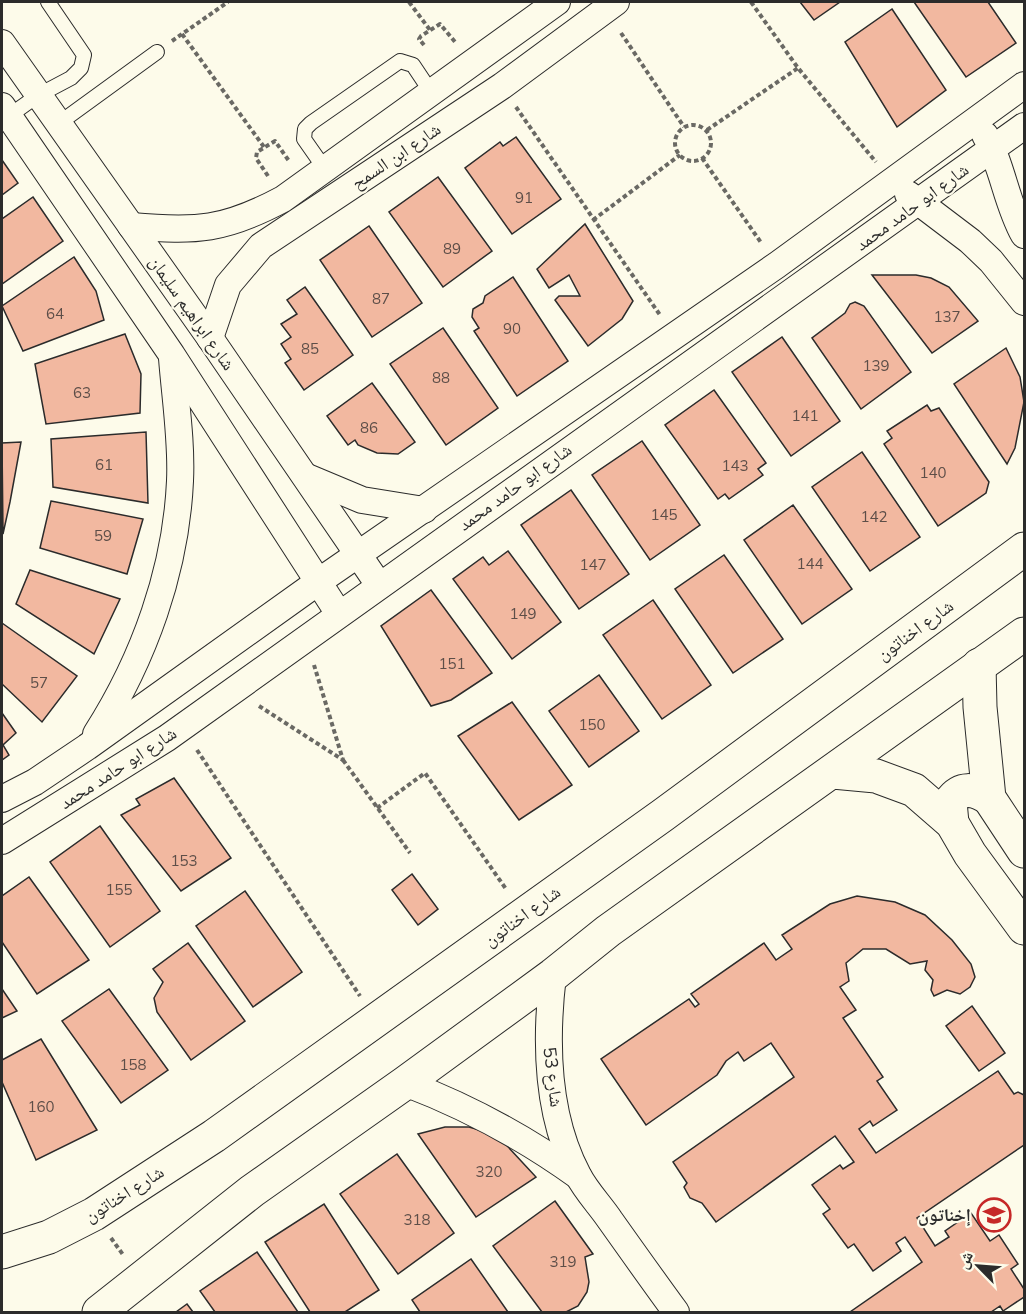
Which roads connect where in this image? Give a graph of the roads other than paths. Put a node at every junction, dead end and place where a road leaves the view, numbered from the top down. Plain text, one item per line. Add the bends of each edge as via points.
1 (48, 2) edge
2 (557, 2) edge
3 (610, 6) edge
4 (2, 43) edge
5 (158, 52) road end
6 (1024, 85) edge
7 (440, 86) junction
8 (37, 96) junction
9 (5, 111) edge
10 (976, 119) junction
11 (58, 124) junction
12 (1024, 126) edge
13 (993, 149) junction
14 (325, 169) junction
15 (891, 180) junction
16 (919, 203) junction
17 (131, 226) junction
18 (1024, 235) edge
19 (1024, 302) edge
20 (210, 338) junction
21 (172, 355) junction
22 (305, 476) junction
23 (424, 510) junction
24 (1024, 549) edge
25 (359, 555) junction
26 (318, 582) junction
27 (379, 585) junction
28 (339, 614) junction
29 (1024, 634) edge
30 (979, 665) junction
31 (87, 747) junction
32 (833, 772) junction
33 (989, 798) junction
34 (2, 799) edge
35 (952, 823) junction
36 (2, 842) edge
37 (1024, 851) edge
38 (1024, 928) edge
39 (553, 975) junction
40 (405, 1083) junction
41 (578, 1176) junction
42 (2, 1252) edge
43 (99, 1312) edge
44 (676, 1312) edge

1 - 8 lane via 84,55 81,68 71,78
2 - 7 street, شارع ابن السمح
3 - 20 street, شارع ابن السمح via 502,86 261,246 228,285
4 - 8 street, شارع ابراهيم سليمان
5 - 11 lane
6 - 10 street, شارع ابو حامد محمد
7 - 14 street, شارع ابن السمح
7 - 14 lane via 413,65 400,62 311,123 305,129 304,139
8 - 9 lane
8 - 11 street, شارع ابراهيم سليمان
9 - 21 street
10 - 13 street
10 - 15 street, شارع ابو حامد محمد
11 - 17 street, شارع ابراهيم سليمان
12 - 13 street, شارع ابو حامد محمد
13 - 16 street, شارع ابو حامد محمد
13 - 18 street
14 - 17 street, شارع ابن السمح via 283,199 247,218 215,227 187,229
15 - 16 street
15 - 23 street, شارع ابو حامد محمد via 777,265
16 - 19 street via 970,241
16 - 27 street, شارع ابو حامد محمد
17 - 20 street, شارع ابراهيم سليمان
20 - 22 street, شارع ابراهيم سليمان
21 - 26 street
21 - 31 street via 180,480 174,540 155,610 135,663
22 - 23 street via 362,500
22 - 25 street, شارع ابراهيم سليمان
23 - 25 street, شارع ابو حامد محمد
24 - 42 main road, شارع اخناتون via 377,1022 214,1136 94,1214 49,1237
25 - 26 street, شارع ابو حامد محمد
25 - 27 street, شارع ابراهيم سليمان
26 - 28 street
26 - 31 street, شارع ابو حامد محمد
27 - 28 street, شارع ابو حامد محمد
28 - 36 street, شارع ابو حامد محمد via 182,727
29 - 30 main road
30 - 32 main road
30 - 33 main road
31 - 34 street, شارع ابو حامد محمد
32 - 35 main road via 892,780 914,790
32 - 39 main road via 608,931
33 - 35 main road via 966,789 956,794 950,802
33 - 37 main road
35 - 38 main road
39 - 40 main road
39 - 41 street, شارع 53 via 548,1016 552,1087
40 - 41 street, شارع 53 via 478,1113
40 - 43 main road via 252,1191
41 - 44 street, شارع 53

